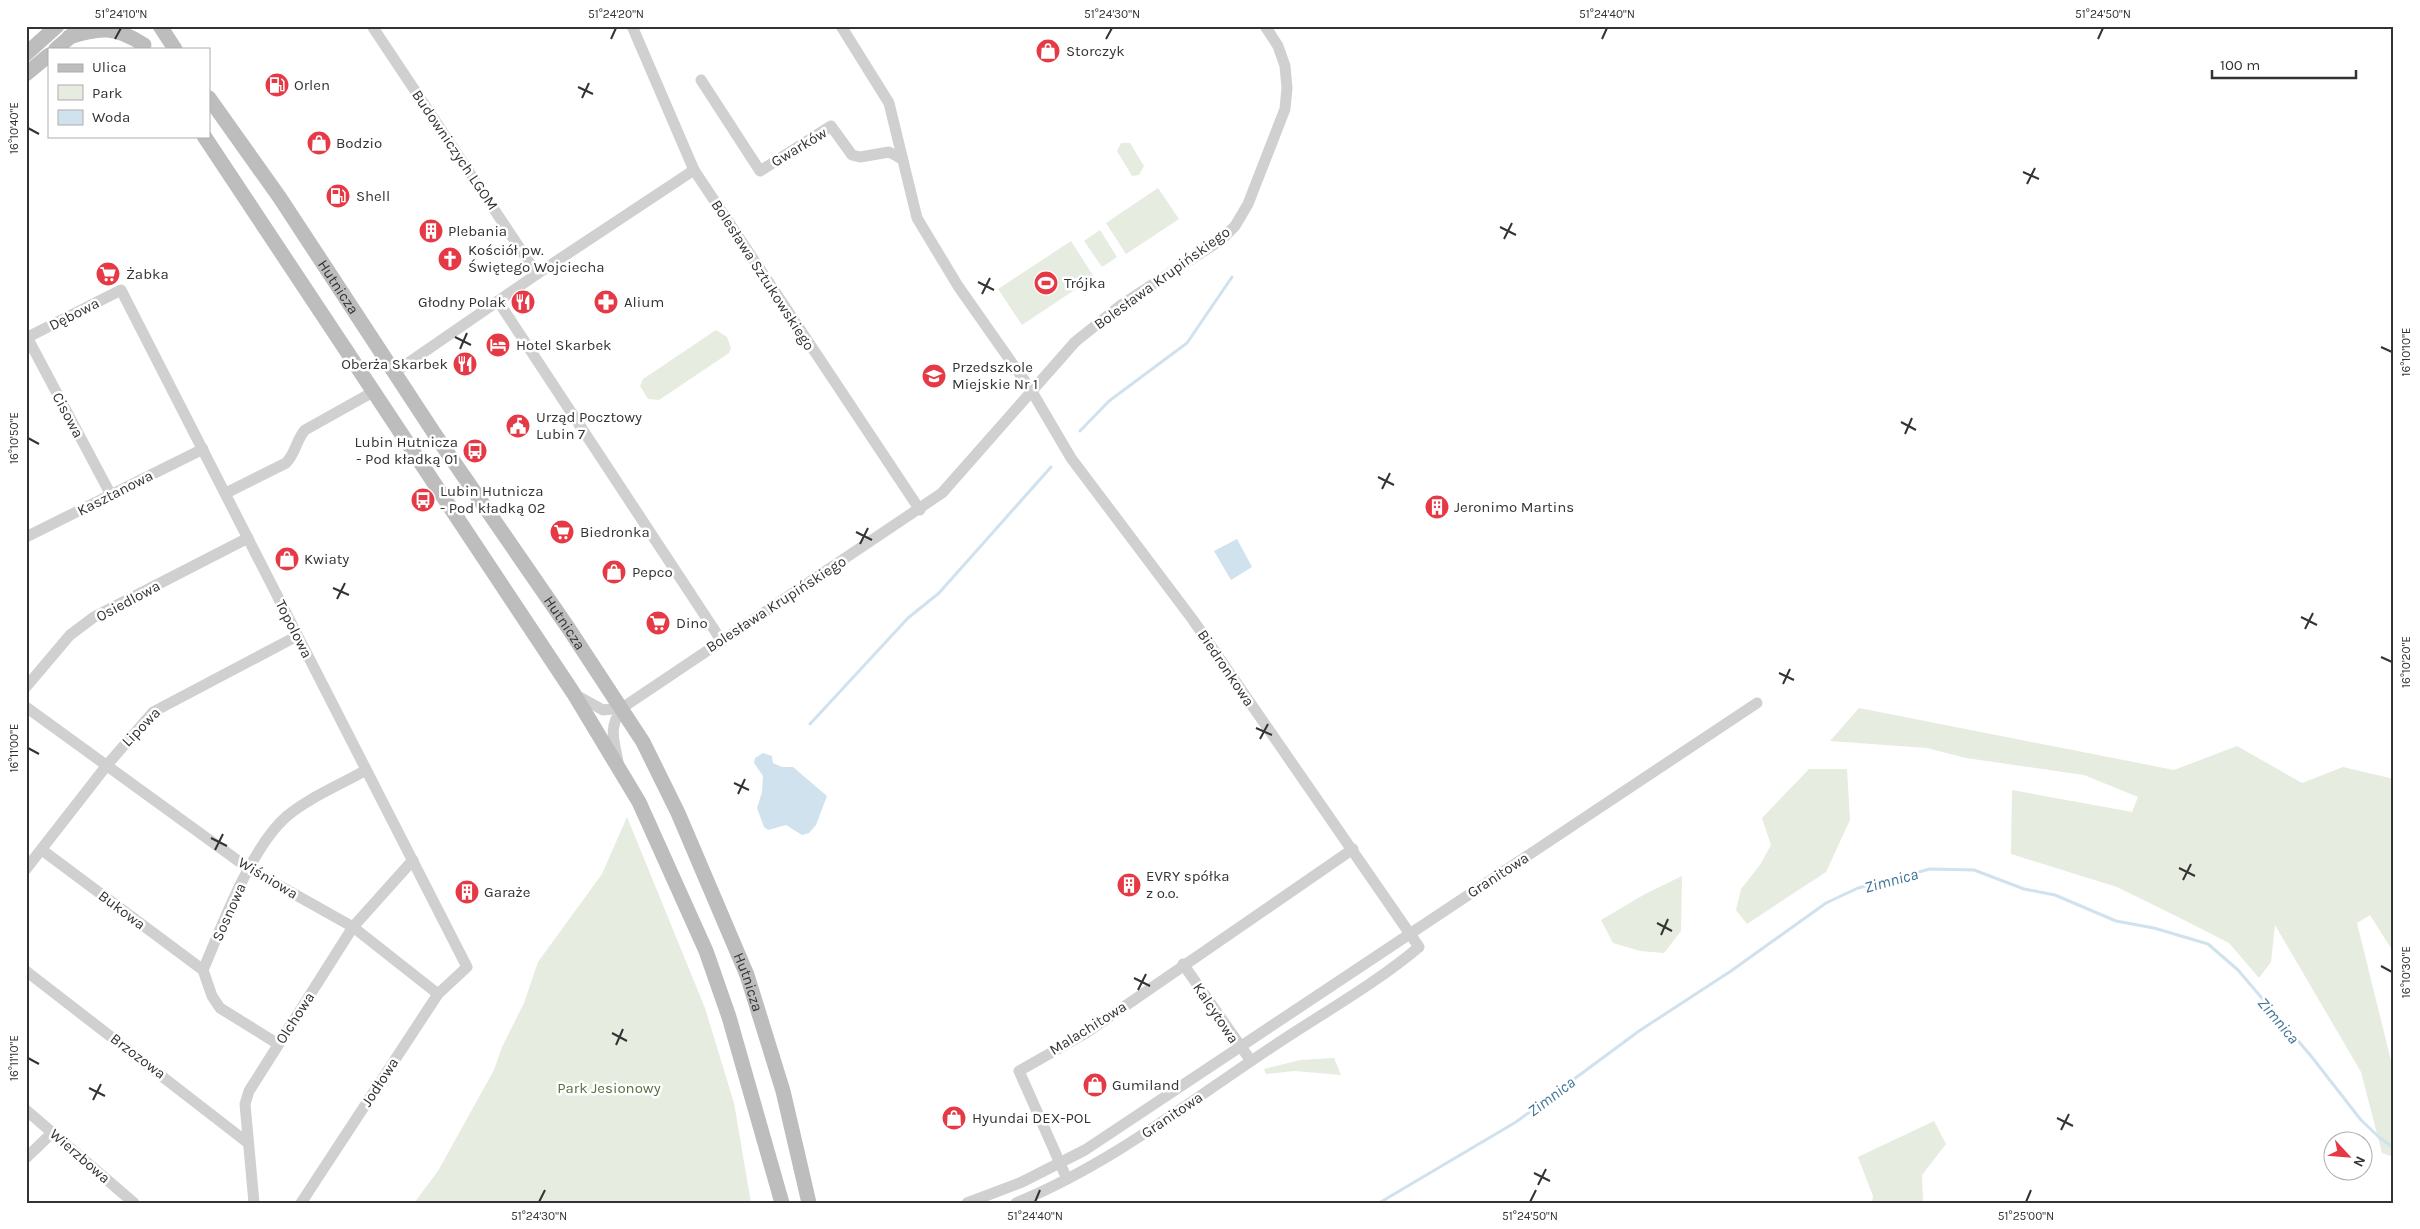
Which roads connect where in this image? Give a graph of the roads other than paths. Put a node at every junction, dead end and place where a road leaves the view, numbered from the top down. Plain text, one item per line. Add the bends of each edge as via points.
1 (57, 26) edge
2 (81, 26) edge
3 (132, 26) edge
4 (372, 26) edge
5 (632, 26) edge
6 (841, 26) edge
7 (1265, 26) edge
8 (163, 29) edge
9 (69, 37) junction
10 (145, 47) edge
11 (57, 48) edge
12 (174, 48) edge
13 (26, 54) edge
14 (48, 56) edge
15 (26, 74) edge
16 (701, 80) dead end
17 (210, 99) edge
18 (205, 138) edge
19 (902, 159) junction
20 (694, 170) junction
21 (537, 274) junction
22 (122, 290) joint
23 (498, 301) junction
24 (27, 337) edge
25 (395, 372) junction
26 (1030, 390) junction
27 (373, 392) junction
28 (203, 448) junction
29 (226, 493) junction
30 (111, 496) junction
31 (920, 510) junction
32 (26, 537) edge
33 (248, 538) junction
34 (297, 636) junction
35 (721, 640) junction
36 (26, 687) edge
37 (574, 694) junction
38 (1757, 703) dead end
39 (26, 707) edge
40 (622, 708) junction
41 (107, 765) junction
42 (619, 765) junction
43 (366, 770) junction
44 (42, 850) junction
45 (1353, 850) junction
46 (413, 860) junction
47 (248, 868) junction
48 (26, 869) edge
49 (353, 927) junction
50 (1409, 933) junction
51 (1419, 946) joint
52 (1183, 964) junction
53 (467, 967) joint
54 (202, 970) junction
55 (26, 971) edge
56 (438, 994) junction
57 (278, 1044) junction
58 (1239, 1047) junction
59 (1251, 1061) junction
60 (26, 1110) edge
61 (54, 1132) junction
62 (248, 1143) junction
63 (26, 1158) edge
64 (1059, 1163) junction
65 (1066, 1179) junction
66 (134, 1203) edge
67 (254, 1203) edge
68 (301, 1203) edge
69 (782, 1203) edge
70 (808, 1203) edge
71 (967, 1203) edge
72 (1016, 1203) edge

1 - 13 main road
2 - 9 main road
3 - 10 main road
4 - 21 street, Budowniczych LGOM
5 - 20 street, Bolesława Sztukowskiego
6 - 19 street via 889,103
7 - 26 street, Bolesława Krupińskiego via 1282,55 1287,98 1241,218 1221,240 1121,305 1075,342
8 - 12 main road
9 - 10 main road via 94,29 109,29 130,36
9 - 11 main road
14 - 15 main road
16 - 19 street, Gwarków via 760,171 831,126 852,155 860,157 889,152
17 - 25 main road, Hutnicza via 280,198
18 - 27 main road, Hutnicza
19 - 26 street via 917,218 958,286
20 - 21 street
20 - 31 street, Bolesława Sztukowskiego
21 - 23 street
22 - 24 street, Dębowa
22 - 28 street, Topolowa
23 - 25 street
23 - 35 street
24 - 30 street, Cisowa
25 - 40 main road, Hutnicza
26 - 31 street, Bolesława Krupińskiego via 956,478
26 - 45 street, Biedronkowa via 1071,458 1193,620
27 - 29 street via 305,430 286,463
27 - 37 main road, Hutnicza
28 - 29 street, Topolowa
28 - 30 street, Kasztanowa
29 - 33 street, Topolowa
30 - 32 street, Kasztanowa
31 - 35 street, Bolesława Krupińskiego
33 - 34 street, Topolowa
33 - 36 street, Osiedlowa via 94,618 70,635
34 - 41 street, Lipowa via 153,712
34 - 43 street, Topolowa
35 - 40 street, Bolesława Krupińskiego
37 - 40 street via 603,710
37 - 42 main road, Hutnicza
38 - 50 street, Granitowa
39 - 41 street, Wiśniowa
40 - 42 street via 612,729
40 - 70 main road, Hutnicza via 643,742 678,813 748,975 783,1091
41 - 44 street, Lipowa
41 - 47 street, Wiśniowa
42 - 69 main road, Hutnicza via 643,809 706,951 730,1017
43 - 46 street, Topolowa
43 - 47 street, Sosnowa via 285,818
44 - 48 street, Lipowa
44 - 54 street, Bukowa
45 - 50 street, Biedronkowa
45 - 52 street, Malachitowa
46 - 49 street, Olchowa
46 - 53 street, Topolowa
47 - 49 street, Wiśniowa
47 - 54 street, Sosnowa
49 - 56 street, Wiśniowa
49 - 57 street, Olchowa
50 - 51 street, Biedronkowa
50 - 58 street, Granitowa
51 - 59 street, Granitowa via 1393,969
52 - 58 street, Kalcytowa
52 - 64 street, Malachitowa via 1086,1033 1018,1071
53 - 56 street, Jodłowa
54 - 57 street via 220,1008
55 - 62 street, Brzozowa
56 - 68 street, Jodłowa
57 - 62 street, Olchowa via 247,1098
58 - 59 street, Kalcytowa
58 - 64 street, Granitowa via 1085,1150
59 - 65 street, Granitowa via 1132,1142
60 - 61 street, Wierzbowa
61 - 63 street
61 - 66 street, Wierzbowa
62 - 67 street, Olchowa
64 - 65 street, Malachitowa
64 - 71 street, Granitowa via 1022,1182
65 - 72 street, Granitowa

